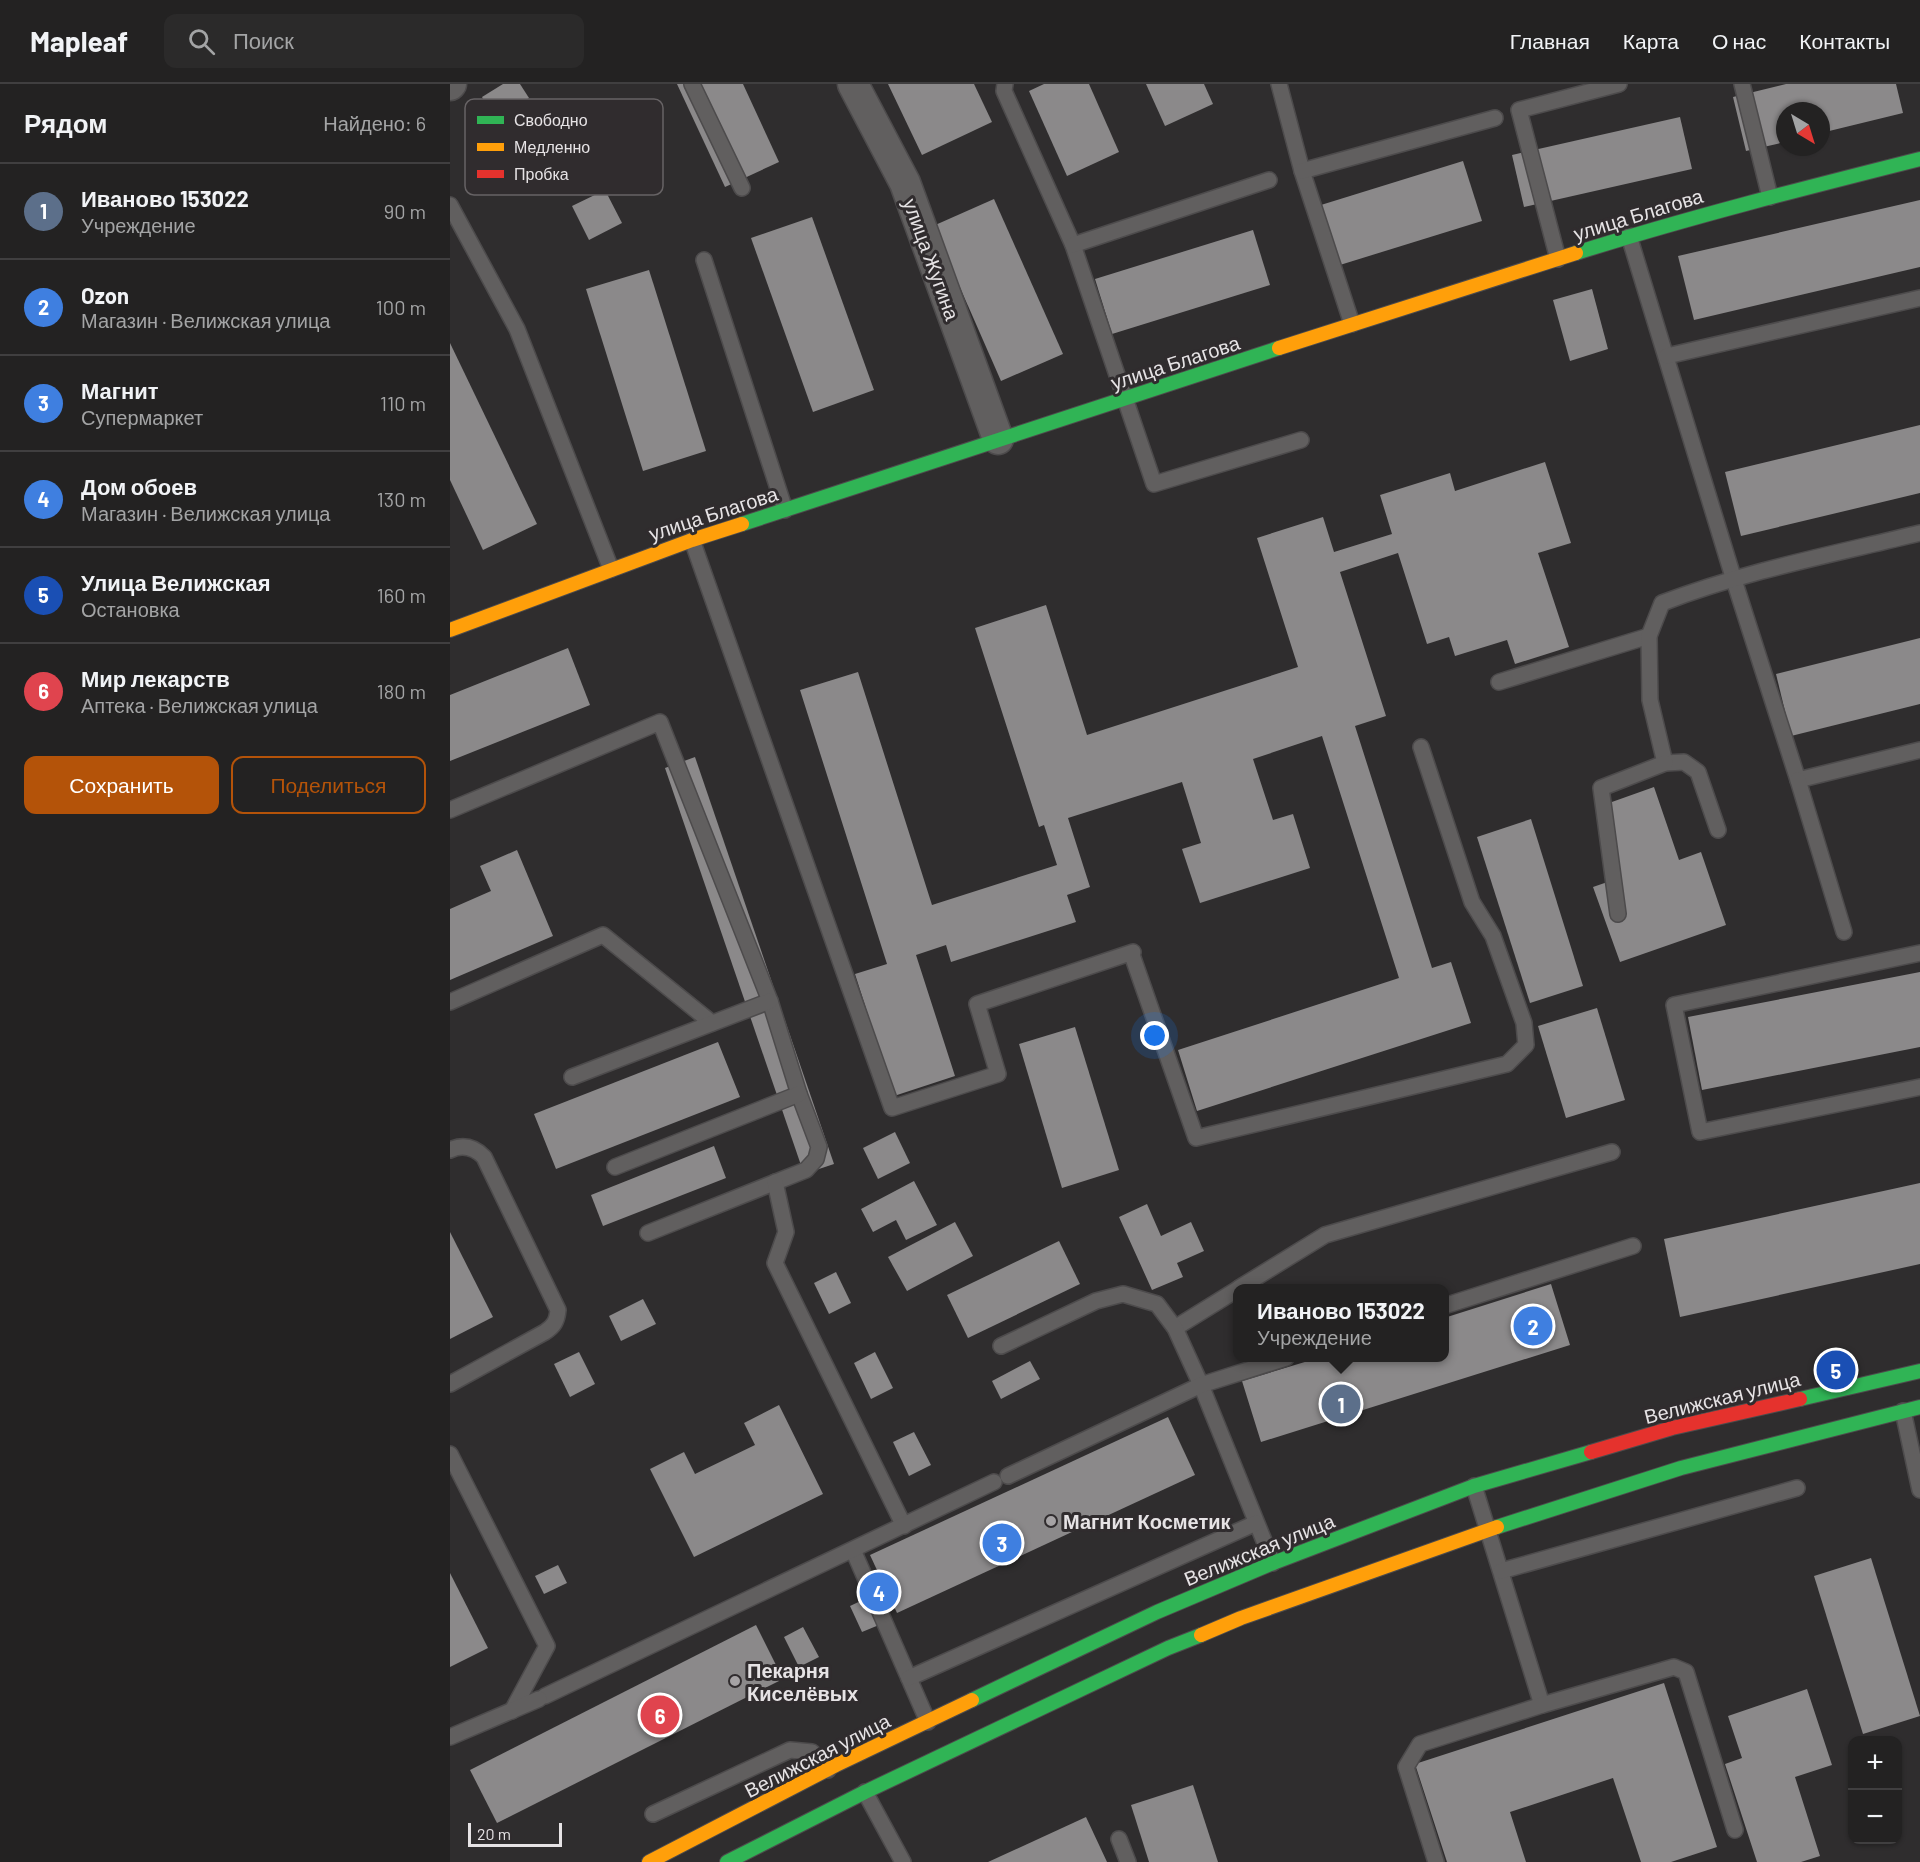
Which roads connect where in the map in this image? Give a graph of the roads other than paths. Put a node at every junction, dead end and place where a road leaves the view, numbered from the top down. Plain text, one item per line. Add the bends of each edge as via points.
1 (692, 84) edge
2 (853, 84) edge
3 (1005, 84) edge
4 (1279, 84) edge
5 (1619, 84) edge
6 (1742, 84) edge
7 (1495, 118) dead end
8 (1920, 159) edge
9 (1302, 171) junction
10 (1269, 180) dead end
11 (742, 188) dead end
12 (1770, 196) junction
13 (450, 205) edge
14 (1629, 236) junction
15 (1073, 245) junction
16 (1558, 259) junction
17 (704, 260) dead end
18 (1920, 298) edge
19 (1352, 324) junction
20 (1667, 356) junction
21 (1126, 398) junction
22 (998, 439) junction
23 (1302, 440) dead end
24 (785, 510) junction
25 (1920, 533) edge
26 (692, 540) junction
27 (611, 569) junction
28 (1734, 580) junction
29 (450, 630) edge
30 (1649, 636) junction
31 (1499, 682) dead end
32 (1421, 747) dead end
33 (1920, 750) edge
34 (1665, 763) junction
35 (1798, 780) junction
36 (450, 810) edge
37 (1718, 830) dead end
38 (1618, 914) dead end
39 (1844, 932) dead end
40 (1920, 953) edge
41 (770, 1001) junction
42 (450, 1002) edge
43 (712, 1023) junction
44 (572, 1077) dead end
45 (1920, 1087) edge
46 (799, 1094) junction
47 (450, 1150) edge
48 (1612, 1152) dead end
49 (615, 1167) dead end
50 (775, 1182) junction
51 (648, 1233) dead end
52 (1633, 1246) dead end
53 (1246, 1284) edge
54 (1233, 1292) edge
55 (1449, 1304) edge
56 (1175, 1328) junction
57 (1001, 1346) dead end
58 (1274, 1362) edge
59 (1920, 1371) edge
60 (450, 1384) edge
61 (1202, 1385) junction
62 (1920, 1407) edge
63 (1903, 1411) junction
64 (450, 1454) edge
65 (1474, 1486) junction
66 (1797, 1488) dead end
67 (1920, 1490) edge
68 (1256, 1523) junction
69 (904, 1526) junction
70 (1487, 1530) junction
71 (853, 1550) junction
72 (1273, 1563) junction
73 (1501, 1571) junction
74 (909, 1678) junction
75 (1542, 1705) junction
76 (512, 1711) junction
77 (928, 1722) junction
78 (450, 1737) edge
79 (828, 1770) junction
80 (865, 1792) junction
81 (653, 1814) dead end
82 (1735, 1830) dead end
83 (1119, 1839) dead end
84 (649, 1862) edge
85 (728, 1862) edge
86 (903, 1862) edge
87 (1128, 1862) edge
88 (1436, 1862) edge

1 - 11 lane
2 - 22 street, улица Жугина via 905,183
3 - 15 lane via 1004,91
4 - 9 lane
5 - 16 lane via 1519,110
6 - 12 lane
7 - 9 lane
8 - 12 main road, улица Благова
9 - 19 lane
10 - 15 lane
12 - 14 main road, улица Благова
13 - 27 lane via 517,329
14 - 16 main road, улица Благова
14 - 20 lane
15 - 21 lane
16 - 19 main road, улица Благова
17 - 24 lane
18 - 20 lane
19 - 21 main road, улица Благова
20 - 28 lane
21 - 22 main road, улица Благова
21 - 23 lane via 1154,484
22 - 24 main road, улица Благова
24 - 26 main road, улица Благова
25 - 28 lane
26 - 27 main road, улица Благова
26 - 32 lane via 892,1108 998,1074 977,1004 1133,952 1196,1138 1507,1064 1526,1045 1524,1023 1493,936 1472,902
27 - 29 main road, улица Благова
28 - 30 lane via 1662,603
28 - 35 lane
30 - 31 lane
30 - 34 lane via 1650,700
33 - 35 lane
34 - 37 lane via 1684,762 1698,772
34 - 38 lane via 1601,788
35 - 39 lane
36 - 41 lane via 660,722
40 - 45 lane via 1674,1005 1700,1132
41 - 43 lane
41 - 46 lane
42 - 43 lane via 603,935
43 - 44 lane
46 - 49 lane
46 - 50 lane via 818,1153 806,1170
47 - 60 lane via 462,1146 484,1157 558,1310 553,1327
48 - 53 lane via 1325,1235
50 - 51 lane
50 - 69 lane via 786,1232 775,1263
52 - 55 lane
54 - 56 lane
56 - 57 lane via 1157,1304 1124,1294 1096,1301
56 - 61 lane
58 - 61 lane
59 - 65 main road, Велижская улица via 1672,1428
61 - 68 lane
61 - 69 lane
62 - 63 main road
63 - 67 lane
63 - 70 main road via 1681,1468
64 - 76 lane via 547,1646
65 - 70 lane
65 - 72 main road, Велижская улица
66 - 73 lane
68 - 72 lane
68 - 74 lane
69 - 71 lane
70 - 73 lane
70 - 80 main road via 1168,1648
71 - 74 lane
71 - 76 lane
72 - 77 main road, Велижская улица via 1156,1612
73 - 75 lane
74 - 77 lane
75 - 82 lane via 1674,1667 1686,1672
75 - 88 lane via 1420,1744 1406,1767
76 - 78 lane
77 - 79 main road, Велижская улица
79 - 81 lane via 812,1752 790,1750
79 - 84 main road, Велижская улица
80 - 85 main road
80 - 86 lane
83 - 87 lane

